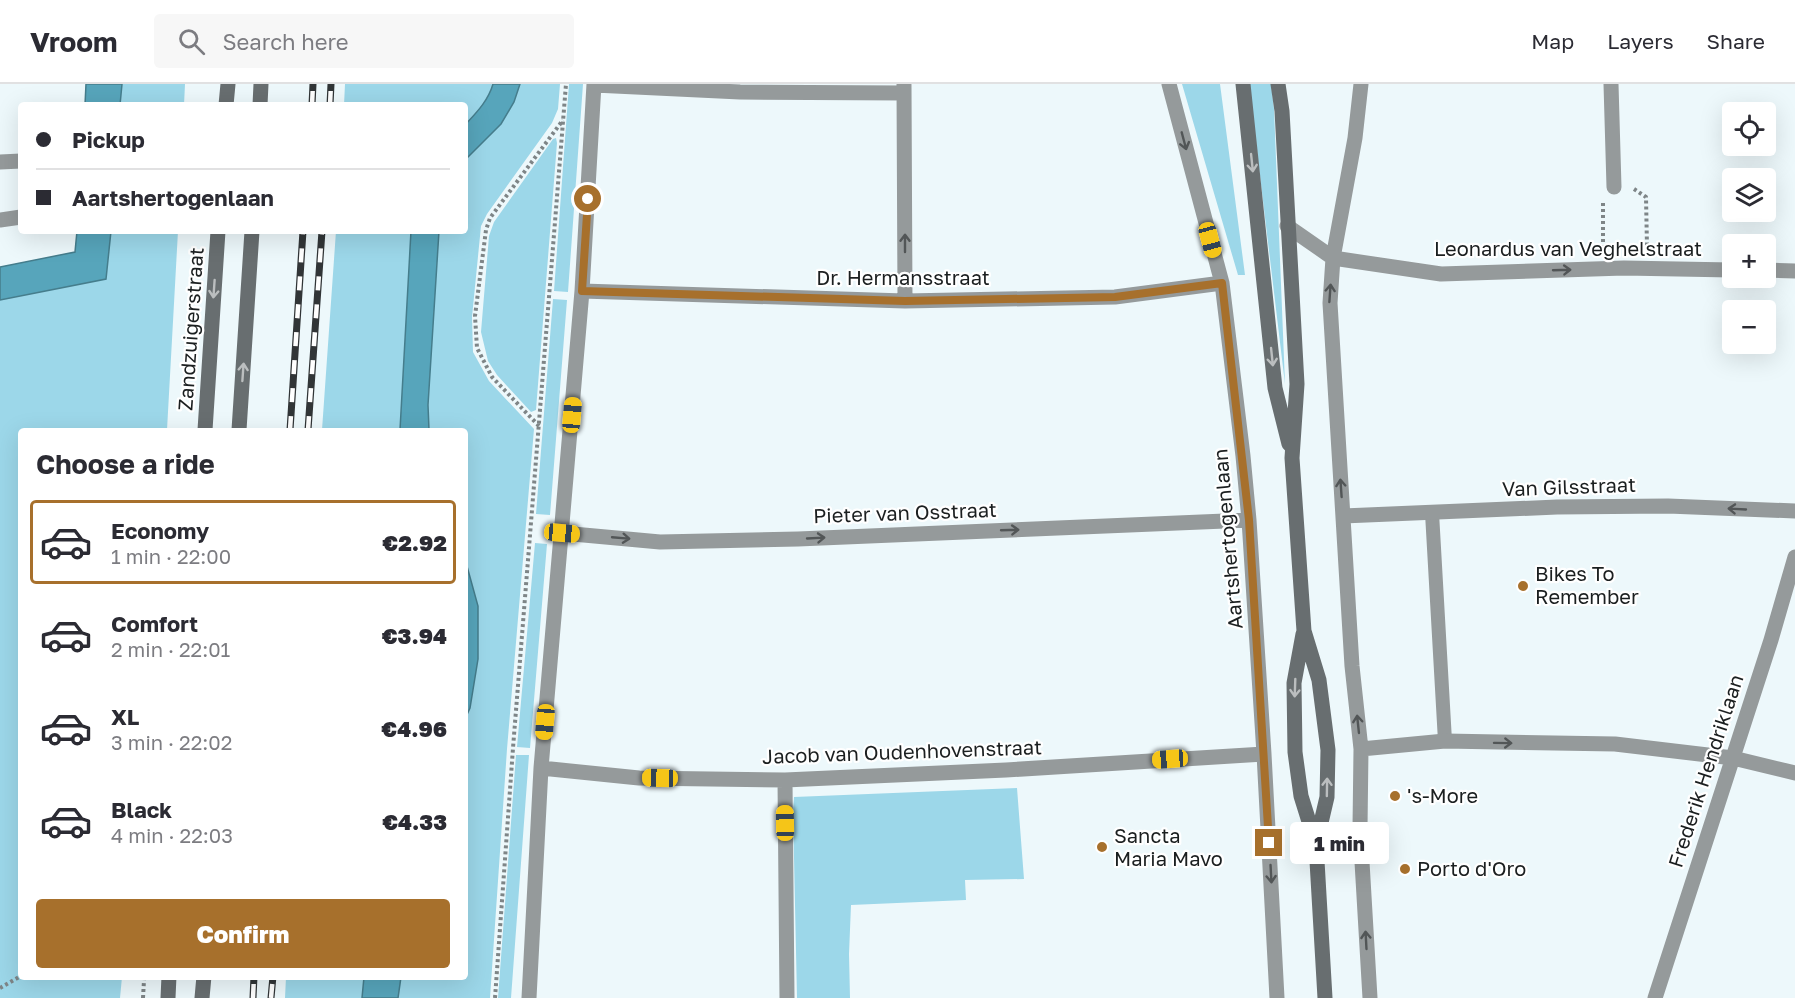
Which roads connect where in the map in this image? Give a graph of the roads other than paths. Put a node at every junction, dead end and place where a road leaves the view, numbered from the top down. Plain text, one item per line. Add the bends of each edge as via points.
1 (228, 84) edge
2 (261, 84) edge
3 (594, 84) edge
4 (1169, 84) edge
5 (1243, 84) edge
6 (1278, 84) edge
7 (1361, 84) edge
8 (1611, 84) edge
9 (904, 89) edge
10 (226, 102) edge
11 (260, 102) edge
12 (18, 161) edge
13 (0, 162) edge
14 (1614, 187) road end
15 (18, 217) edge
16 (0, 219) edge
17 (1287, 226) junction
18 (218, 234) edge
19 (252, 234) edge
20 (1333, 258) junction
21 (1722, 270) edge
22 (1776, 270) edge
23 (1795, 271) edge
24 (1222, 283) junction
25 (582, 291) junction
26 (905, 301) junction
27 (205, 428) edge
28 (239, 428) edge
29 (1292, 458) junction
30 (1795, 512) edge
31 (1432, 513) junction
32 (1343, 516) junction
33 (1249, 520) junction
34 (562, 533) junction
35 (1795, 557) edge
36 (1304, 631) junction
37 (1445, 741) junction
38 (1361, 749) junction
39 (1264, 754) junction
40 (1733, 758) junction
41 (541, 768) junction
42 (1795, 773) edge
43 (785, 780) junction
44 (1316, 844) junction
45 (169, 980) edge
46 (204, 980) edge
47 (168, 998) edge
48 (202, 998) edge
49 (529, 998) edge
50 (787, 998) edge
51 (1277, 998) edge
52 (1325, 998) edge
53 (1370, 998) edge
54 (1655, 998) edge

1 - 10 street
2 - 11 street
3 - 9 street via 740,92
3 - 25 street
4 -> 24 street, Aartshertogenlaan
5 -> 29 street via 1275,388
6 - 17 street
7 - 20 street
8 - 14 street
26 -> 9 street
12 - 13 street
15 - 16 street
17 - 20 street
17 - 29 street via 1297,384
18 -> 27 street, Zandzuigerstraat
28 -> 19 street
20 -> 21 street, Leonardus van Veghelstraat via 1441,274
32 -> 20 street via 1330,303
22 - 23 street
24 - 26 street, Dr. Hermansstraat via 1115,297
24 - 33 street, Aartshertogenlaan
25 - 26 street, Dr. Hermansstraat
25 - 34 street
29 - 36 street
30 -> 31 street, Van Gilsstraat via 1668,506
31 - 32 street, Van Gilsstraat
31 - 37 lane
38 -> 32 street
34 -> 33 street, Pieter van Osstraat via 671,542
33 - 39 street, Aartshertogenlaan
34 - 41 street
35 - 40 street, Frederik Hendriklaan
36 -> 44 street via 1294,683 1295,752 1301,796
44 -> 36 street via 1327,797 1328,750 1319,680
37 - 38 street
37 -> 40 street via 1615,744
53 -> 38 street via 1360,828
39 - 43 street, Jacob van Oudenhovenstraat
39 -> 51 street, Aartshertogenlaan
40 - 42 street
40 - 54 street, Frederik Hendriklaan
41 - 43 street, Jacob van Oudenhovenstraat via 639,778
41 - 49 street
43 - 50 street
44 - 52 street
45 - 47 street
46 - 48 street

